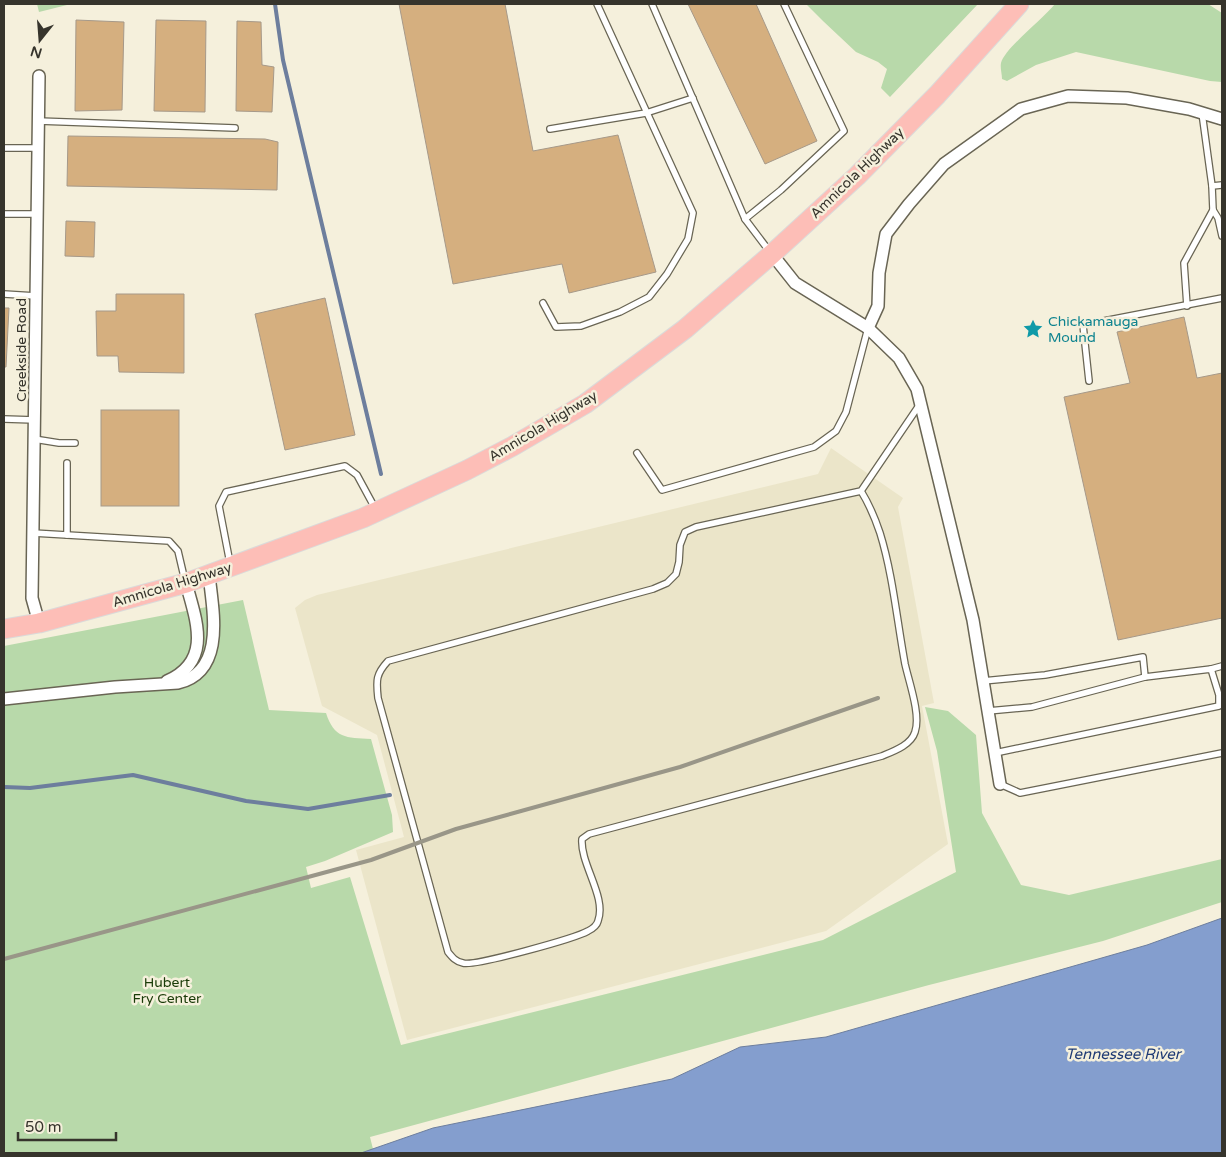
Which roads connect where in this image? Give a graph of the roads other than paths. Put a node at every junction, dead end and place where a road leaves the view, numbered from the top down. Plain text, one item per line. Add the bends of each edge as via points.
1 (597, 4) edge
2 (652, 4) edge
3 (784, 4) edge
4 (1019, 4) edge
5 (38, 76) dead end
6 (693, 98) junction
7 (1202, 113) junction
8 (646, 114) junction
9 (1222, 119) edge
10 (38, 121) junction
11 (235, 128) dead end
12 (550, 128) dead end
13 (4, 148) edge
14 (38, 148) junction
15 (1222, 185) edge
16 (1212, 186) junction
17 (1213, 210) junction
18 (4, 214) edge
19 (37, 214) junction
20 (745, 218) junction
21 (1222, 236) edge
22 (772, 254) junction
23 (4, 294) edge
24 (36, 296) junction
25 (1222, 298) edge
26 (543, 303) dead end
27 (1187, 306) junction
28 (868, 328) junction
29 (1089, 380) dead end
30 (920, 404) junction
31 (4, 419) edge
32 (35, 420) junction
33 (34, 438) junction
34 (75, 443) dead end
35 (637, 453) dead end
36 (67, 463) dead end
37 (861, 491) junction
38 (377, 512) junction
39 (33, 533) junction
40 (67, 535) junction
41 (231, 568) junction
42 (209, 576) junction
43 (186, 583) junction
44 (39, 623) junction
45 (4, 629) edge
46 (1222, 666) edge
47 (1211, 669) junction
48 (1146, 677) junction
49 (983, 681) junction
50 (162, 683) junction
51 (4, 699) edge
52 (1221, 706) edge
53 (988, 711) junction
54 (995, 753) junction
55 (1222, 753) edge
56 (1000, 784) joint

1 - 8 lane
2 - 6 lane
3 - 20 lane via 844,130 781,190
4 - 22 main road, Amnicola Highway via 857,176
5 - 10 street, Creekside Road
6 - 8 lane
6 - 20 lane
7 - 9 street
7 - 16 lane
7 - 28 street via 1127,98 1068,96 1021,108 944,164 886,234 879,273 878,306
8 - 12 lane
8 - 26 lane via 693,213 688,239 649,297 620,312 581,326 556,328
10 - 11 lane
10 - 14 street, Creekside Road
13 - 14 lane
14 - 19 street, Creekside Road
15 - 16 lane
16 - 17 lane
17 - 21 lane
17 - 27 lane via 1184,263
18 - 19 lane
19 - 24 street, Creekside Road
20 - 22 lane
22 - 28 street via 795,283
22 - 38 main road, Amnicola Highway via 685,328 585,404 467,470
23 - 24 lane
24 - 32 street, Creekside Road
25 - 27 lane
27 - 29 lane via 1083,325
28 - 30 street via 899,358 917,389
28 - 35 lane via 841,423 836,431 814,447 662,490
30 - 37 lane
30 - 49 street via 973,620
31 - 32 lane
32 - 33 street, Creekside Road
33 - 34 lane
33 - 39 street, Creekside Road
36 - 40 lane
37 - 37 lane via 696,527 685,532 676,574 667,583 388,661 380,669 376,681 378,698 448,952 454,959 463,964 481,963 593,928 600,911 581,848 582,839 589,834 882,756 911,740 916,731 915,707 891,581 880,533
38 - 41 main road, Amnicola Highway
38 - 41 lane via 357,474 345,466 226,492 219,506
39 - 40 lane
39 - 44 street, Creekside Road via 32,598
40 - 43 lane via 169,542 178,551
41 - 42 main road, Amnicola Highway
42 - 43 main road, Amnicola Highway
42 - 50 street via 214,633 209,656 199,673 187,681
43 - 44 main road, Amnicola Highway
43 - 50 street via 199,636 188,666 176,677
44 - 45 main road, Amnicola Highway
46 - 47 lane
47 - 48 lane
47 - 52 lane
48 - 49 lane via 1143,657 1045,675
48 - 53 lane via 1032,707
49 - 53 street
50 - 51 street
52 - 54 lane
53 - 54 street
54 - 56 street
55 - 56 lane via 1020,793

